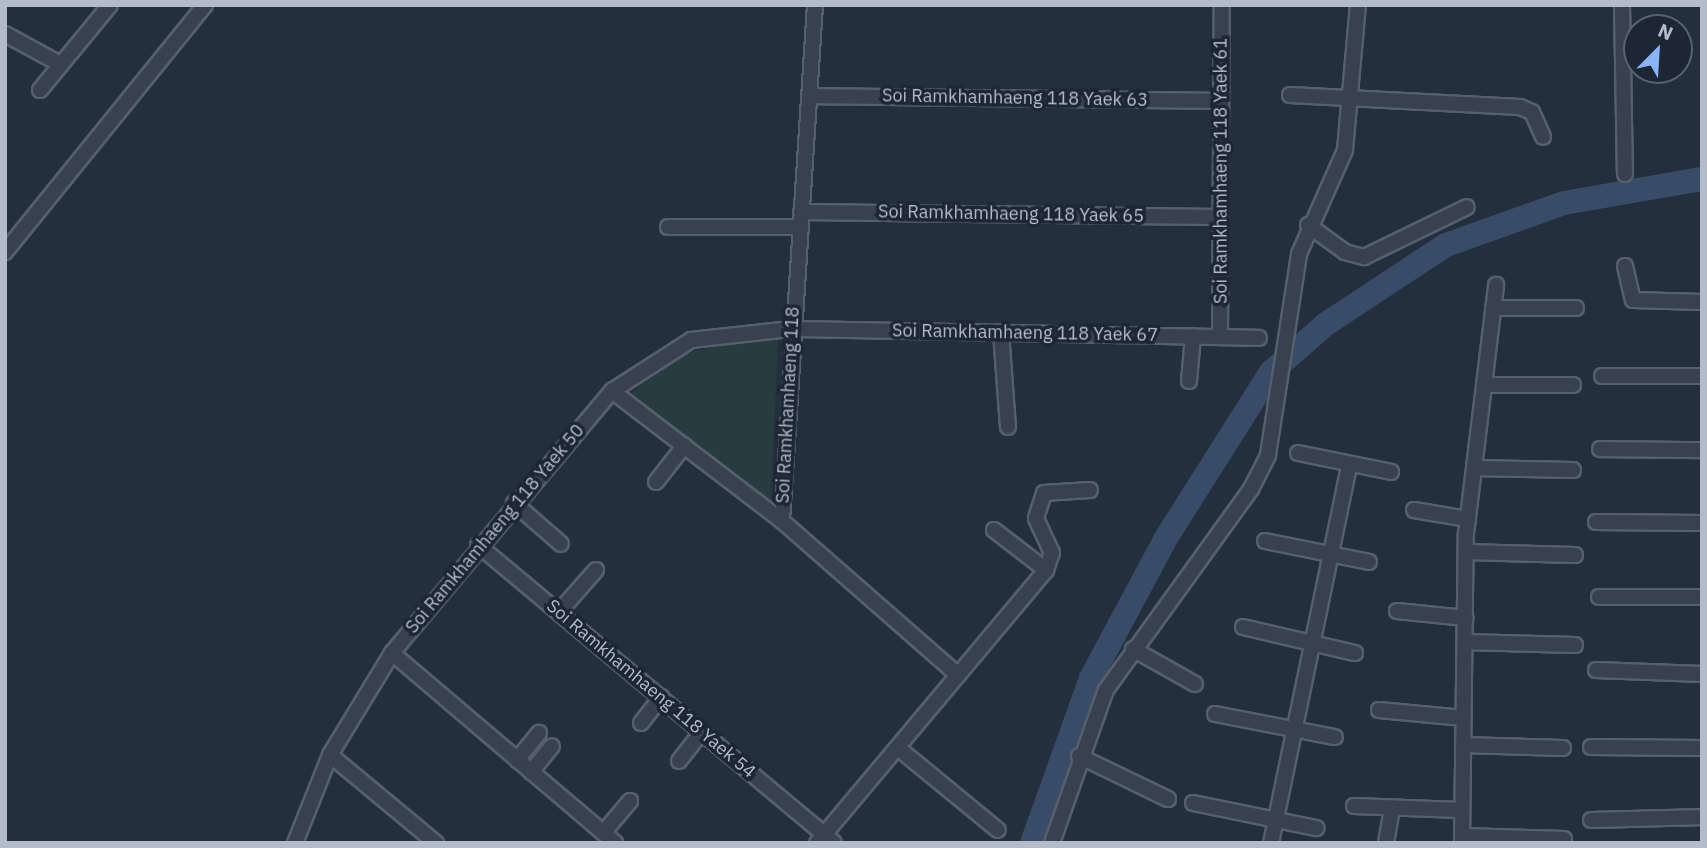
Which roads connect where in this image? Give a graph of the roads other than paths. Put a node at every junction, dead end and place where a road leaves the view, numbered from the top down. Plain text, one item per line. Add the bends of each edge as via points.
1 (110, 5) edge
2 (205, 5) edge
3 (815, 5) edge
4 (1222, 5) edge
5 (1358, 5) edge
6 (1622, 5) edge
7 (5, 34) edge
8 (60, 64) junction
9 (40, 90) dead end
10 (1290, 95) dead end
11 (810, 96) junction
12 (1352, 97) junction
13 (1220, 101) junction
14 (1543, 137) dead end
15 (1625, 174) dead end
16 (1467, 208) dead end
17 (801, 212) junction
18 (1220, 217) junction
19 (1308, 225) junction
20 (667, 227) dead end
21 (800, 227) junction
22 (5, 252) edge
23 (1625, 266) dead end
24 (1496, 285) dead end
25 (1702, 302) edge
26 (1493, 308) junction
27 (1576, 308) dead end
28 (791, 329) junction
29 (1001, 332) junction
30 (1194, 336) junction
31 (1220, 336) junction
32 (1259, 338) dead end
33 (1602, 376) dead end
34 (1702, 376) edge
35 (1189, 382) dead end
36 (1484, 385) junction
37 (1573, 385) dead end
38 (612, 391) junction
39 (1008, 428) dead end
40 (684, 446) junction
41 (1600, 449) dead end
42 (1702, 450) edge
43 (1298, 453) dead end
44 (1349, 465) junction
45 (1474, 468) junction
46 (1573, 470) dead end
47 (1391, 472) dead end
48 (656, 482) dead end
49 (1090, 490) dead end
50 (514, 503) junction
51 (1414, 510) dead end
52 (1468, 519) junction
53 (782, 521) junction
54 (1596, 522) dead end
55 (1702, 523) edge
56 (994, 530) dead end
57 (1265, 541) dead end
58 (561, 544) dead end
59 (478, 545) junction
60 (1466, 552) junction
61 (1331, 554) junction
62 (1575, 555) dead end
63 (1369, 562) dead end
64 (596, 569) dead end
65 (1046, 570) junction
66 (1599, 597) dead end
67 (1702, 597) edge
68 (1397, 611) dead end
69 (559, 612) junction
70 (1466, 618) junction
71 (1243, 627) dead end
72 (1465, 642) junction
73 (1312, 643) junction
74 (1575, 645) dead end
75 (1133, 649) junction
76 (392, 653) junction
77 (1355, 653) dead end
78 (1596, 670) dead end
79 (1702, 674) edge
80 (958, 676) junction
81 (1195, 684) dead end
82 (661, 697) junction
83 (1379, 709) dead end
84 (1215, 714) dead end
85 (1464, 718) junction
86 (641, 723) dead end
87 (1294, 729) junction
88 (702, 732) junction
89 (539, 733) dead end
90 (1335, 737) dead end
91 (552, 746) dead end
92 (1463, 746) junction
93 (1591, 747) dead end
94 (898, 748) junction
95 (1563, 748) dead end
96 (1702, 748) edge
97 (330, 755) junction
98 (1079, 756) junction
99 (517, 760) junction
100 (679, 761) dead end
101 (531, 772) junction
102 (1168, 799) dead end
103 (630, 801) dead end
104 (1193, 803) dead end
105 (1354, 806) dead end
106 (1392, 808) junction
107 (1460, 810) junction
108 (1702, 817) edge
109 (1275, 820) junction
110 (1591, 820) dead end
111 (1316, 828) dead end
112 (998, 830) dead end
113 (603, 833) junction
114 (1564, 839) dead end
115 (825, 840) edge
116 (1462, 840) edge
117 (295, 843) edge
118 (436, 843) edge
119 (615, 843) edge
120 (1052, 843) edge
121 (1271, 843) edge
122 (1386, 843) edge

1 - 8 street
2 - 22 street
3 - 11 street, Soi Ramkhamhaeng 118
4 - 13 street, Soi Ramkhamhaeng 118 Yaek 61
5 - 12 street
6 - 15 street
7 - 8 street
8 - 9 street
10 - 12 street
11 - 13 street, Soi Ramkhamhaeng 118 Yaek 63
11 - 17 street, Soi Ramkhamhaeng 118
12 - 14 street via 1528,109
12 - 19 street via 1342,158
13 - 18 street, Soi Ramkhamhaeng 118 Yaek 61
16 - 19 street via 1364,257 1345,253
17 - 18 street, Soi Ramkhamhaeng 118 Yaek 65
17 - 21 street, Soi Ramkhamhaeng 118
18 - 31 street, Soi Ramkhamhaeng 118 Yaek 61
19 - 75 street via 1290,308 1273,438 1251,489
20 - 21 street
21 - 28 street, Soi Ramkhamhaeng 118
23 - 25 street via 1633,300
24 - 26 street
26 - 27 street
26 - 36 street
28 - 29 street, Soi Ramkhamhaeng 118 Yaek 67
28 - 38 street, Soi Ramkhamhaeng 118 Yaek 50 via 691,340
28 - 53 street, Soi Ramkhamhaeng 118
29 - 30 street, Soi Ramkhamhaeng 118 Yaek 67
29 - 39 street
30 - 31 street, Soi Ramkhamhaeng 118 Yaek 67
30 - 35 street
31 - 32 street, Soi Ramkhamhaeng 118 Yaek 67
33 - 34 street
36 - 37 street
36 - 45 street
38 - 40 street
38 - 50 street, Soi Ramkhamhaeng 118 Yaek 50
40 - 48 street
40 - 53 street
41 - 42 street
43 - 44 street
44 - 47 street
44 - 61 street
45 - 46 street
45 - 52 street
49 - 65 street via 1044,492 1036,518 1052,553
50 - 58 street
50 - 59 street, Soi Ramkhamhaeng 118 Yaek 50
51 - 52 street
52 - 60 street
53 - 80 street, Soi Ramkhamhaeng 118
54 - 55 street
56 - 65 street
57 - 61 street
59 - 69 street, Soi Ramkhamhaeng 118 Yaek 54
59 - 76 street, Soi Ramkhamhaeng 118 Yaek 50
60 - 62 street
60 - 70 street
61 - 63 street
61 - 73 street
64 - 69 street
65 - 80 street
66 - 67 street
68 - 70 street
69 - 82 street, Soi Ramkhamhaeng 118 Yaek 54
70 - 72 street
71 - 73 street
72 - 74 street
72 - 85 street
73 - 77 street
73 - 87 street
75 - 81 street
75 - 98 street via 1106,690
76 - 97 street, Soi Ramkhamhaeng 118 Yaek 50
76 - 99 street
78 - 79 street
80 - 94 street
82 - 86 street
82 - 88 street, Soi Ramkhamhaeng 118 Yaek 54
83 - 85 street
84 - 87 street
85 - 92 street
87 - 90 street
87 - 109 street
88 - 100 street
88 - 115 street, Soi Ramkhamhaeng 118 Yaek 54
89 - 99 street
91 - 101 street
92 - 95 street
92 - 107 street
93 - 96 street
94 - 112 street
94 - 115 street
97 - 117 street, Soi Ramkhamhaeng 118 Yaek 50
97 - 118 street
98 - 102 street
98 - 120 street
99 - 101 street
101 - 113 street
103 - 113 street
104 - 109 street
105 - 106 street
106 - 107 street
106 - 122 street
107 - 116 street
108 - 110 street
109 - 111 street
109 - 121 street
113 - 119 street
114 - 116 street

